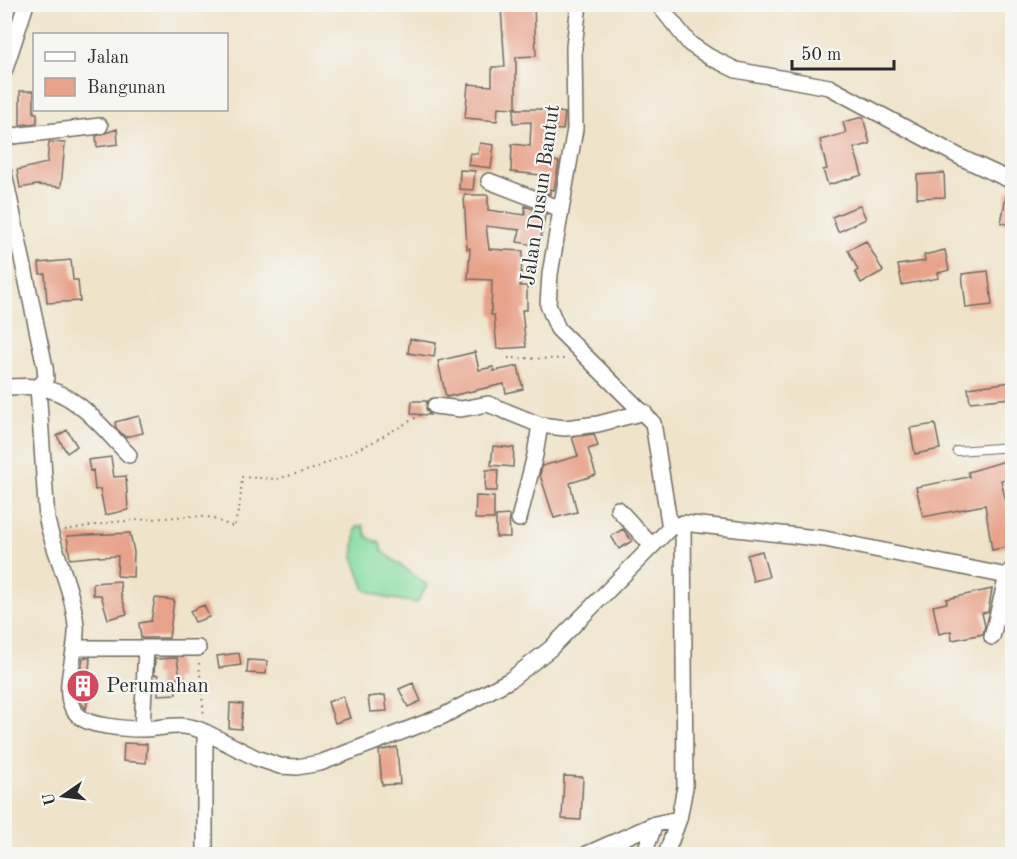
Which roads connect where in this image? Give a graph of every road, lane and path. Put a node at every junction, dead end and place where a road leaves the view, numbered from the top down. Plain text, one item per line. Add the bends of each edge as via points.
1 (26, 4) edge
2 (579, 4) edge
3 (658, 4) edge
4 (4, 72) edge
5 (100, 126) dead end
6 (4, 137) edge
7 (4, 173) edge
8 (489, 181) dead end
9 (1012, 181) edge
10 (561, 209) junction
11 (508, 358) dead end
12 (567, 358) dead end
13 (4, 387) edge
14 (38, 387) junction
15 (435, 406) joint
16 (644, 412) junction
17 (540, 425) junction
18 (1012, 447) edge
19 (957, 451) dead end
20 (129, 455) dead end
21 (618, 509) dead end
22 (519, 519) dead end
23 (676, 526) junction
24 (50, 533) junction
25 (652, 546) junction
26 (1010, 572) edge
27 (992, 637) dead end
28 (76, 648) junction
29 (146, 648) junction
30 (198, 648) joint
31 (142, 729) junction
32 (205, 732) junction
33 (668, 821) junction
34 (205, 855) edge
35 (587, 855) edge
36 (644, 855) edge
37 (666, 855) edge

1 - 4 street
2 - 10 street, Jalan Dusun Bantut via 574,47 575,129
3 - 9 street via 690,44 736,70 829,87
5 - 6 street
7 - 14 street via 45,368 46,379
8 - 10 street
10 - 16 street, Jalan Dusun Bantut via 548,293 554,321
11 - 12 path
13 - 14 street
14 - 20 street via 71,399
14 - 24 street via 44,497
15 - 17 street via 461,409 488,404
15 - 24 path via 371,443 313,469 277,479 242,477 234,527 208,517 189,516 114,522
16 - 17 street via 598,424 565,428
16 - 23 street, Jalan Dusun Bantut via 656,432
17 - 22 street
18 - 19 lane
21 - 25 street
23 - 25 street
23 - 26 street via 825,539
23 - 33 street, Jalan Dusun Bantut via 685,787
24 - 28 street via 74,611
25 - 32 street via 550,649 510,680 443,716 320,763 297,767 256,758
26 - 27 street
28 - 29 street
28 - 31 street via 69,698 77,715 109,727
29 - 30 street
29 - 31 street
30 - 32 path
31 - 32 street via 178,724
32 - 34 street
33 - 35 street
33 - 36 street
33 - 37 street

